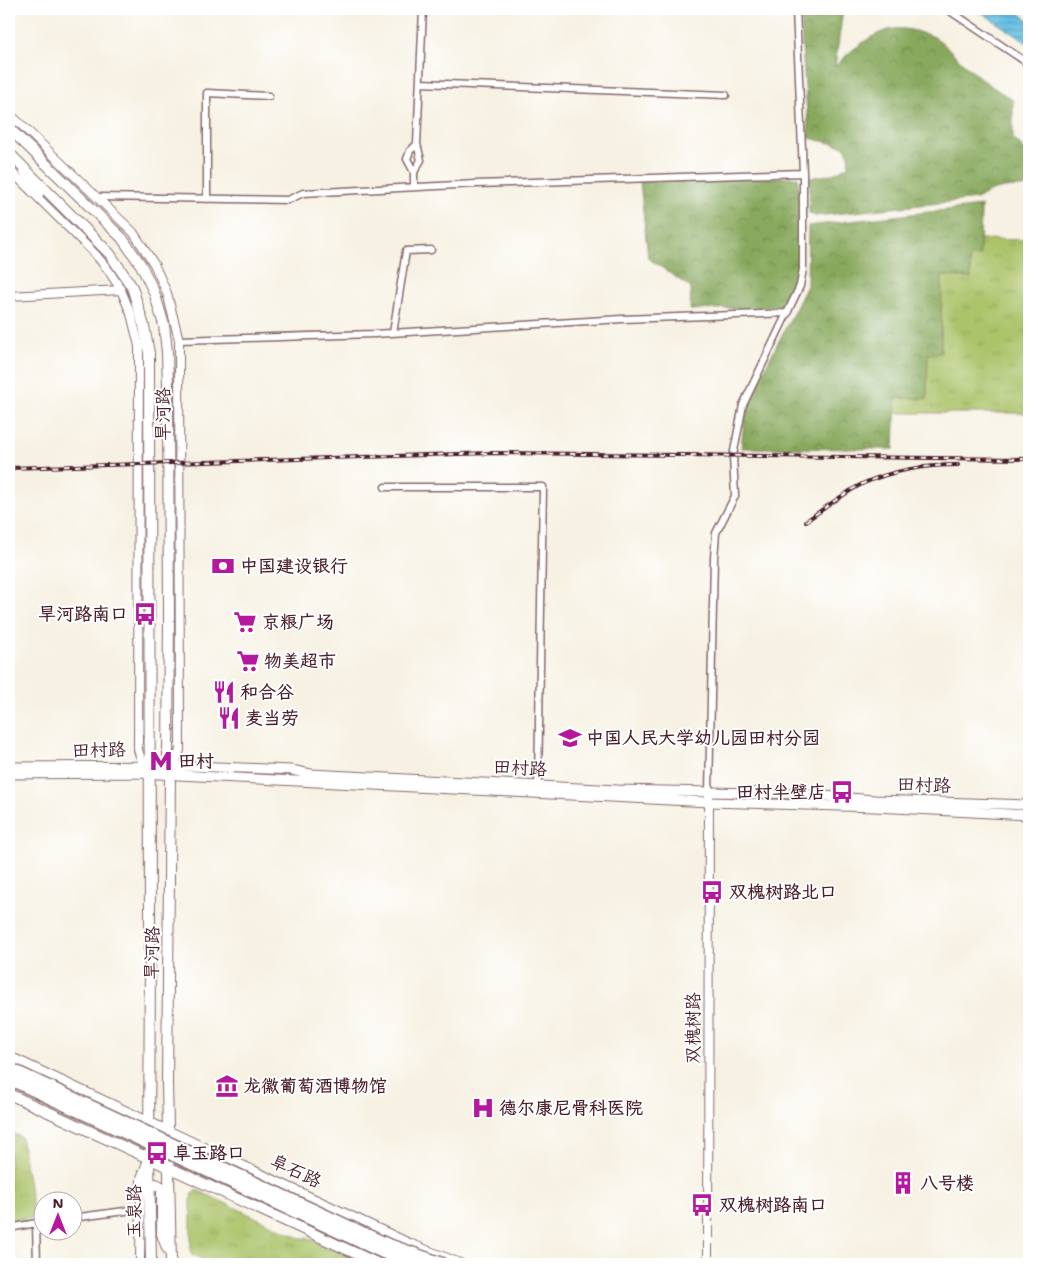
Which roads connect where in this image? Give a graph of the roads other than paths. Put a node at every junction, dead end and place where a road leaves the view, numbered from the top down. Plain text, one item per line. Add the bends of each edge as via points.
1 (423, 9) edge
2 (796, 9) edge
3 (947, 9) edge
4 (1029, 64) edge
5 (420, 82) junction
6 (726, 95) dead end
7 (269, 96) dead end
8 (9, 113) edge
9 (9, 128) edge
10 (417, 144) junction
11 (9, 153) edge
12 (18, 162) junction
13 (9, 170) edge
14 (414, 172) junction
15 (803, 174) junction
16 (414, 187) junction
17 (97, 197) junction
18 (207, 199) junction
19 (46, 206) junction
20 (431, 250) dead end
21 (121, 290) junction
22 (9, 296) edge
23 (788, 312) junction
24 (393, 333) junction
25 (179, 340) junction
26 (385, 487) dead end
27 (138, 617) junction
28 (180, 623) junction
29 (150, 665) junction
30 (168, 672) junction
31 (172, 765) junction
32 (9, 767) edge
33 (148, 768) junction
34 (9, 774) edge
35 (170, 776) junction
36 (538, 785) junction
37 (709, 797) junction
38 (1029, 805) edge
39 (1029, 815) edge
40 (9, 1057) edge
41 (9, 1068) edge
42 (9, 1079) edge
43 (9, 1094) edge
44 (149, 1123) junction
45 (168, 1130) junction
46 (149, 1158) junction
47 (169, 1166) junction
48 (150, 1187) junction
49 (140, 1209) junction
50 (82, 1217) edge
51 (32, 1224) edge
52 (9, 1228) edge
53 (38, 1240) edge
54 (171, 1261) edge
55 (37, 1264) edge
56 (140, 1264) edge
57 (151, 1264) edge
58 (379, 1264) edge
59 (412, 1264) edge
60 (444, 1264) edge
61 (460, 1264) edge
62 (708, 1264) edge

1 - 5 street
2 - 15 street
3 - 4 street
5 - 6 street
5 - 10 street
7 - 18 street via 207,93
8 - 17 street, 旱河路
9 - 30 main road, 旱河路 via 122,238 141,265 164,325 168,386
10 - 14 street via 421,160
10 - 14 street via 407,159
11 - 12 main road, 旱河路
12 - 19 street
12 - 29 main road, 旱河路 via 110,254 132,287 144,326 149,353
13 - 19 street, 旱河路
14 - 16 street
15 - 16 street
15 - 23 street via 803,269 800,286
16 - 18 street via 303,193 288,200
17 - 18 street
17 - 25 street, 旱河路 via 133,232 154,264 167,294
19 - 21 street, 旱河路 via 96,255
20 - 24 street via 406,251
21 - 22 street
21 - 27 street, 旱河路 via 131,314 138,346
23 - 24 street
23 - 37 street via 742,405 733,456 734,496 716,533
24 - 25 street
25 - 28 street, 旱河路
26 - 36 street via 543,487
27 - 29 street
27 - 33 street, 旱河路 via 138,750
28 - 30 street
28 - 31 street, 旱河路 via 180,750
29 - 33 main road, 旱河路
30 - 31 main road, 旱河路
31 - 33 main road, 田村路
31 - 35 main road, 旱河路
31 - 36 main road, 田村路
32 - 33 main road, 田村路
33 - 34 main road, 田村路
33 - 35 main road, 田村路
33 - 44 main road, 旱河路
35 - 37 main road, 田村路
35 - 45 main road, 旱河路
36 - 37 main road, 田村路
37 - 38 main road, 田村路 via 718,791
37 - 39 main road, 田村路
37 - 62 street, 双槐树路
40 - 44 main road, 阜石路
41 - 60 highway, 阜石路, bridge via 387,1244
42 - 59 highway, bridge
43 - 46 main road
44 - 45 main road, 阜石路
44 - 46 main road, 旱河路
45 - 47 main road, 旱河路
45 - 61 main road, 阜石路 via 410,1244
46 - 47 main road
46 - 48 main road, 玉泉路
46 - 49 street via 142,1178
47 - 54 main road, 玉泉路
47 - 58 main road
48 - 54 main road via 156,1184 162,1191 162,1234
48 - 57 main road, 玉泉路
49 - 50 street
49 - 56 street
51 - 52 street
53 - 55 street

